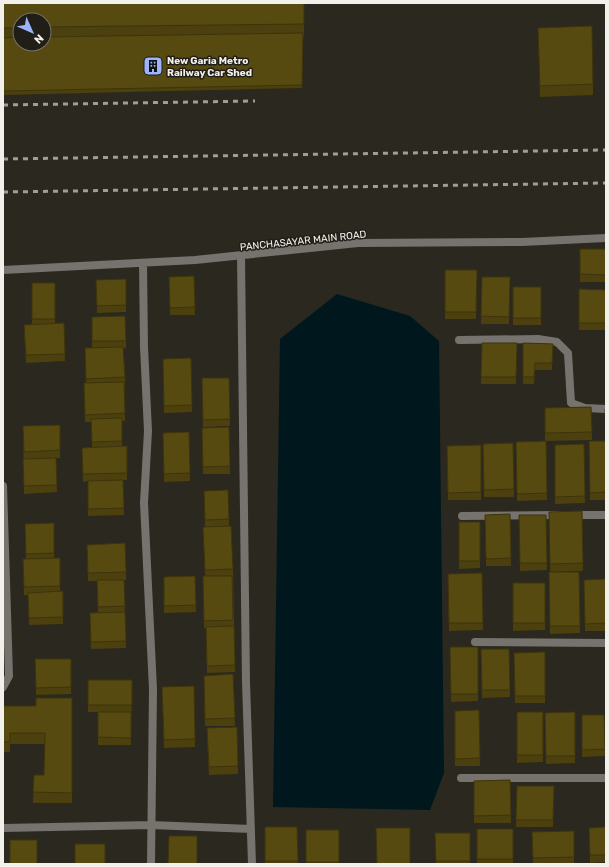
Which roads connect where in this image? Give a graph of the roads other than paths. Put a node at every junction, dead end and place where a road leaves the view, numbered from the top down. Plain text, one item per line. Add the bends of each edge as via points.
1 (606, 238) edge
2 (241, 256) junction
3 (143, 263) junction
4 (3, 270) edge
5 (459, 340) dead end
6 (606, 409) edge
7 (3, 486) edge
8 (606, 515) edge
9 (462, 516) dead end
10 (475, 642) dead end
11 (606, 643) edge
12 (3, 687) edge
13 (461, 778) dead end
14 (606, 778) edge
15 (151, 825) junction
16 (3, 828) edge
17 (251, 829) junction
18 (151, 864) edge
19 (252, 864) edge

1 - 2 street, PANCHASAYAR MAIN ROAD via 522,242 358,243
2 - 3 street, PANCHASAYAR MAIN ROAD
2 - 17 street via 246,682
3 - 4 street, PANCHASAYAR MAIN ROAD
3 - 15 street via 148,431 144,503 153,689
5 - 6 street via 557,342 568,353 571,403 585,408
7 - 12 street via 9,676
8 - 9 street
10 - 11 street
13 - 14 street
15 - 16 street
15 - 17 street
15 - 18 street
17 - 19 street

